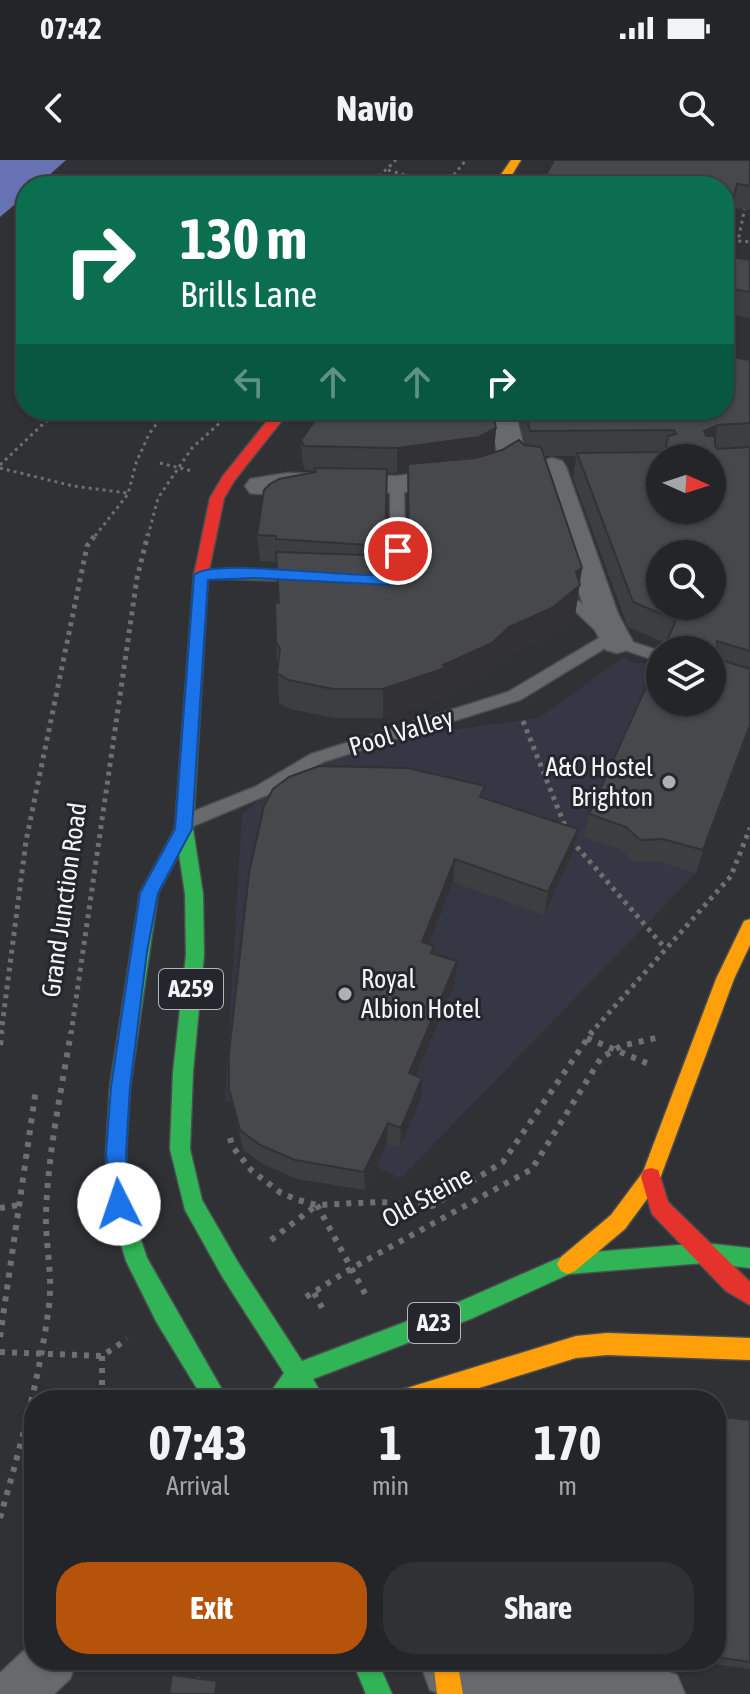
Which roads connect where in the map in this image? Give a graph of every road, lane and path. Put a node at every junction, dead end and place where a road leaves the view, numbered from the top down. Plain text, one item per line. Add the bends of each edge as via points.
1 (396, 160) edge
2 (466, 160) edge
3 (388, 170) junction
4 (381, 176) edge
5 (408, 176) edge
6 (453, 176) edge
7 (747, 198) edge
8 (750, 242) edge
9 (49, 420) edge
10 (160, 420) edge
11 (223, 420) edge
12 (275, 420) edge
13 (500, 420) edge
14 (160, 463) dead end
15 (0, 466) edge
16 (496, 466) junction
17 (552, 467) junction
18 (583, 467) edge
19 (179, 469) junction
20 (397, 485) junction
21 (260, 486) dead end
22 (128, 494) junction
23 (201, 575) junction
24 (311, 577) edge
25 (383, 581) edge
26 (579, 606) edge
27 (617, 642) junction
28 (646, 652) edge
29 (514, 696) junction
30 (184, 826) junction
31 (750, 828) edge
32 (750, 926) edge
33 (665, 948) junction
34 (704, 1036) junction
35 (0, 1045) edge
36 (36, 1089) dead end
37 (232, 1146) dead end
38 (651, 1177) junction
39 (19, 1205) junction
40 (0, 1208) edge
41 (704, 1253) junction
42 (750, 1258) edge
43 (568, 1264) junction
44 (750, 1295) edge
45 (265, 1325) junction
46 (0, 1337) edge
47 (750, 1349) edge
48 (102, 1356) dead end
49 (297, 1374) junction
50 (36, 1390) edge
51 (102, 1390) edge
52 (211, 1390) edge
53 (284, 1390) edge
54 (307, 1390) edge
55 (436, 1390) edge
56 (24, 1446) edge
57 (0, 1518) edge
58 (41, 1670) edge
59 (202, 1670) edge
60 (368, 1670) edge
61 (448, 1675) edge
62 (17, 1694) edge
63 (195, 1694) edge
64 (379, 1694) edge
65 (658, 1694) edge

1 - 3 path
2 - 6 path
3 - 4 path
3 - 5 path
7 - 8 path via 738,241
9 - 15 path
10 - 22 path via 136,463
11 - 19 path, Grand Junction Road via 192,448
12 - 23 main road, A259 via 217,498
13 - 16 street
14 - 19 path
15 - 22 path
16 - 17 street
16 - 20 street
17 - 18 street
17 - 27 street via 602,614
19 - 50 path, Grand Junction Road via 152,515 129,625 57,1116 46,1214 51,1285
20 - 21 street
20 - 25 lane via 398,574
22 - 35 path via 87,546 26,841
23 - 24 lane
23 - 30 main road, A259
26 - 27 lane
27 - 28 lane
27 - 29 lane, Pool Valley via 604,642
29 - 30 lane, Pool Valley via 317,758
29 - 33 path via 571,839
30 - 45 main road, A259 via 194,894 195,955 180,1149 192,1203
30 - 52 main road, A259 via 149,893 120,1087 116,1153 119,1204 137,1261
31 - 33 path via 731,876
32 - 34 main road
33 - 37 path via 587,1038 503,1162 432,1206 317,1205 298,1200 252,1171
34 - 38 main road
34 - 45 path, Old Steine via 642,1039 601,1058 532,1169 352,1268
36 - 39 path
38 - 41 main road via 659,1207
38 - 43 main road via 618,1222
39 - 40 path
39 - 46 path
41 - 42 main road, A23
41 - 43 main road, A23
41 - 44 main road
43 - 49 main road, A23
45 - 49 main road, A259
47 - 55 main road, A23 via 576,1347
48 - 51 path
49 - 53 main road
49 - 54 main road, A259
56 - 57 path, Grand Junction Road
58 - 62 street
59 - 63 path
60 - 64 main road
61 - 65 street via 554,1678

